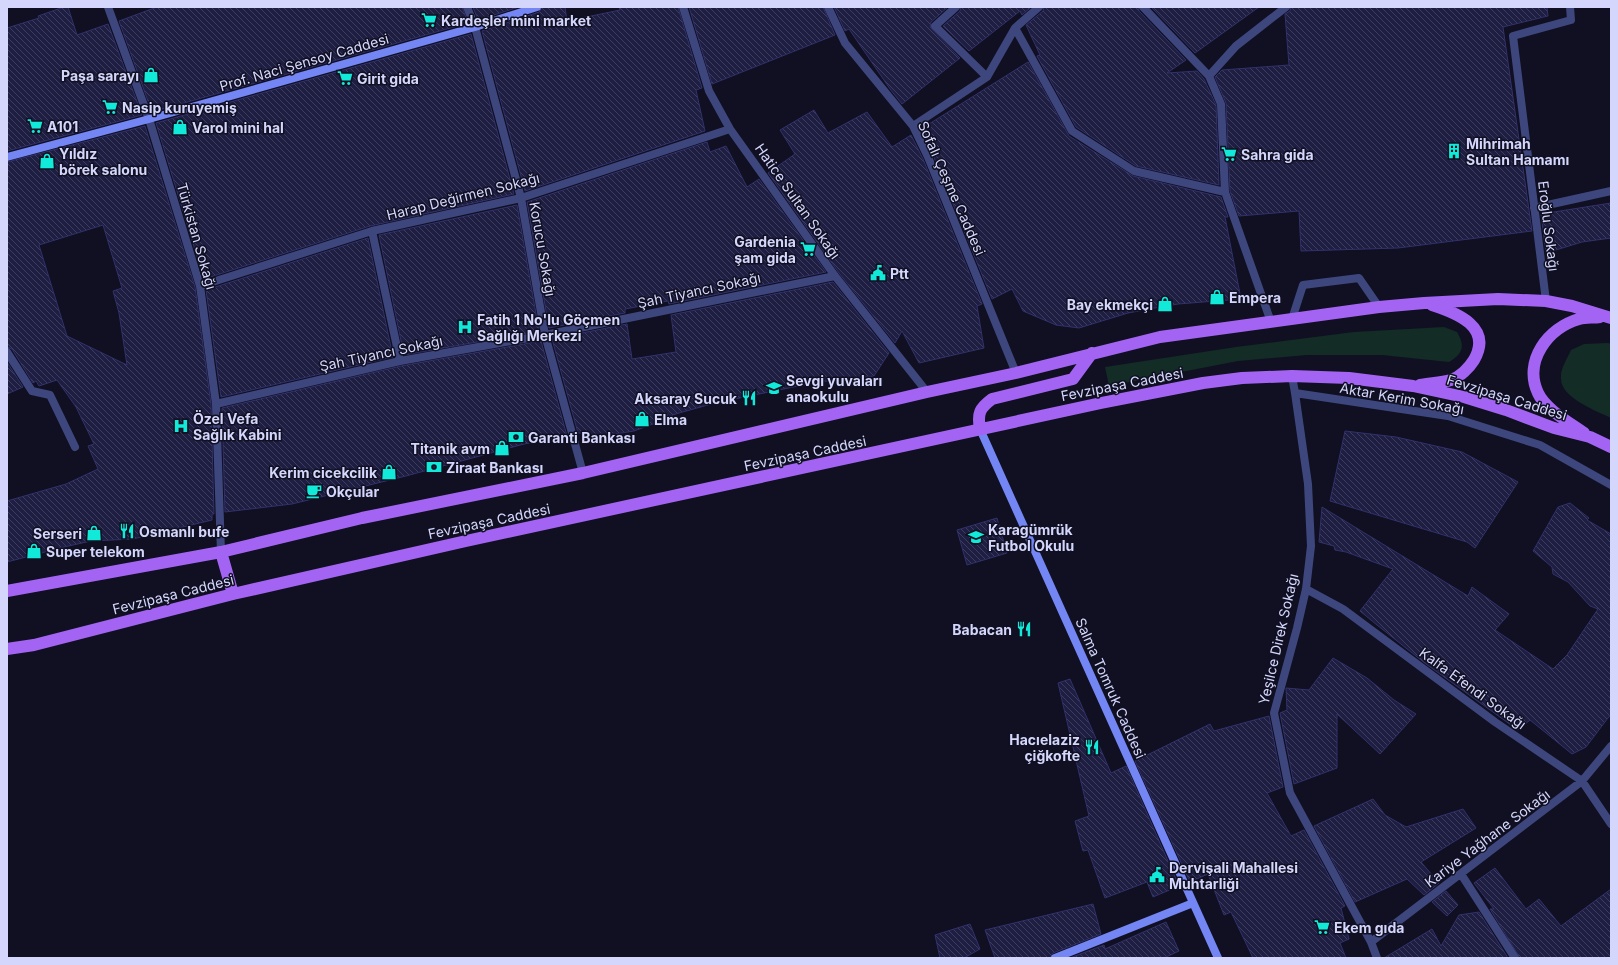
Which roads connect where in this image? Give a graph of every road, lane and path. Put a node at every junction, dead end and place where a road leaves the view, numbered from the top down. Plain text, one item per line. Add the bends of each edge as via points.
1 (468, 7) edge
2 (537, 7) edge
3 (683, 7) edge
4 (828, 7) edge
5 (956, 7) edge
6 (1038, 7) edge
7 (1143, 7) edge
8 (1286, 7) edge
9 (1570, 7) edge
10 (111, 8) edge
11 (475, 27) junction
12 (1015, 28) junction
13 (1209, 76) junction
14 (987, 78) junction
15 (150, 119) junction
16 (913, 126) junction
17 (730, 129) junction
18 (7, 157) edge
19 (1611, 191) edge
20 (1225, 192) junction
21 (521, 198) junction
22 (1534, 208) junction
23 (372, 232) junction
24 (835, 276) junction
25 (200, 286) junction
26 (1546, 301) junction
27 (1424, 303) junction
28 (1379, 307) junction
29 (1610, 315) edge
30 (1292, 319) junction
31 (1271, 322) junction
32 (545, 336) junction
33 (7, 352) edge
34 (1092, 353) junction
35 (400, 361) junction
36 (1016, 373) junction
37 (1292, 376) junction
38 (1413, 386) junction
39 (926, 392) junction
40 (1295, 393) junction
41 (216, 404) junction
42 (980, 429) junction
43 (1590, 437) junction
44 (74, 447) dead end
45 (1611, 447) edge
46 (583, 474) junction
47 (1611, 485) edge
48 (221, 552) junction
49 (1306, 589) junction
50 (7, 591) edge
51 (233, 594) junction
52 (7, 649) edge
53 (1611, 746) edge
54 (1582, 781) junction
55 (1611, 824) edge
56 (1461, 874) junction
57 (1193, 903) junction
58 (1370, 942) junction
59 (1055, 958) edge
60 (1218, 958) edge
61 (1377, 958) edge
62 (1515, 958) edge

1 - 11 street, Korucu Sokağı
2 - 11 street, Prof. Naci Şensoy Caddesi
3 - 17 street, Hatice Sultan Sokağı via 709,91
4 - 16 street, Sofalı Çeşme Caddesi via 845,43
5 - 14 street via 935,26
6 - 12 street
7 - 13 street
8 - 13 street via 1236,46
9 - 22 street, Eroğlu Sokağı via 1571,20 1513,36
10 - 15 street, Türkistan Sokağı
11 - 15 street, Prof. Naci Şensoy Caddesi
11 - 21 street, Korucu Sokağı
12 - 14 street
12 - 20 street via 1072,131 1134,171
13 - 20 street via 1221,104
14 - 16 street
15 - 18 street, Prof. Naci Şensoy Caddesi
15 - 25 street, Türkistan Sokağı
16 - 36 street, Sofalı Çeşme Caddesi
17 - 21 street, Harap Değirmen Sokağı
17 - 24 street, Hatice Sultan Sokağı
19 - 22 street
20 - 31 street
21 - 23 street, Harap Değirmen Sokağı
21 - 32 street, Korucu Sokağı
22 - 26 street, Eroğlu Sokağı
23 - 25 street, Harap Değirmen Sokağı
23 - 35 street
24 - 32 street, Şah Tiyancı Sokağı
24 - 39 street, Hatice Sultan Sokağı
25 - 41 street, Türkistan Sokağı
26 - 27 main road, Fevzipaşa Caddesi via 1498,299
26 - 29 main road, Fevzipaşa Caddesi
27 - 28 main road, Fevzipaşa Caddesi
27 - 38 main road via 1462,317 1472,325 1478,334 1478,352 1470,367 1452,379
28 - 30 main road, Fevzipaşa Caddesi
28 - 30 street via 1359,278 1303,285
29 - 43 main road via 1580,319 1564,325 1547,339 1536,354 1533,373 1538,394 1553,411
30 - 31 main road, Fevzipaşa Caddesi
31 - 34 main road, Fevzipaşa Caddesi via 1160,337
32 - 35 street, Şah Tiyancı Sokağı
32 - 46 street, Korucu Sokağı
33 - 44 street via 32,391 50,395
34 - 36 main road, Fevzipaşa Caddesi
34 - 42 main road via 1073,379 992,399 982,406 978,417
35 - 41 street, Şah Tiyancı Sokağı
36 - 39 main road, Fevzipaşa Caddesi
37 - 38 main road, Fevzipaşa Caddesi via 1349,378
37 - 40 street, Yeşilce Direk Sokağı
37 - 42 main road, Fevzipaşa Caddesi via 1203,383
38 - 43 main road, Fevzipaşa Caddesi via 1464,397 1554,428
39 - 46 main road, Fevzipaşa Caddesi
40 - 47 street, Aktar Kerim Sokağı via 1448,416 1540,445
40 - 49 street, Yeşilce Direk Sokağı via 1308,484 1311,546
41 - 48 street, Türkistan Sokağı
42 - 51 main road, Fevzipaşa Caddesi
42 - 57 street, Salma Tomruk Caddesi
43 - 45 main road, Fevzipaşa Caddesi
46 - 48 main road, Fevzipaşa Caddesi via 362,518
48 - 50 main road, Fevzipaşa Caddesi
48 - 51 main road
49 - 54 street, Kalfa Efendi Sokağı via 1343,609 1495,722
49 - 58 street, Yeşilce Direk Sokağı via 1274,713 1290,793
51 - 52 main road, Fevzipaşa Caddesi via 34,645
53 - 54 street, Kariye Yağhane Sokağı
54 - 55 street, Kalfa Efendi Sokağı
54 - 56 street, Kariye Yağhane Sokağı
56 - 58 street, Kariye Yağhane Sokağı
56 - 62 street
57 - 59 street
57 - 60 street, Salma Tomruk Caddesi
58 - 61 street, Yeşilce Direk Sokağı

